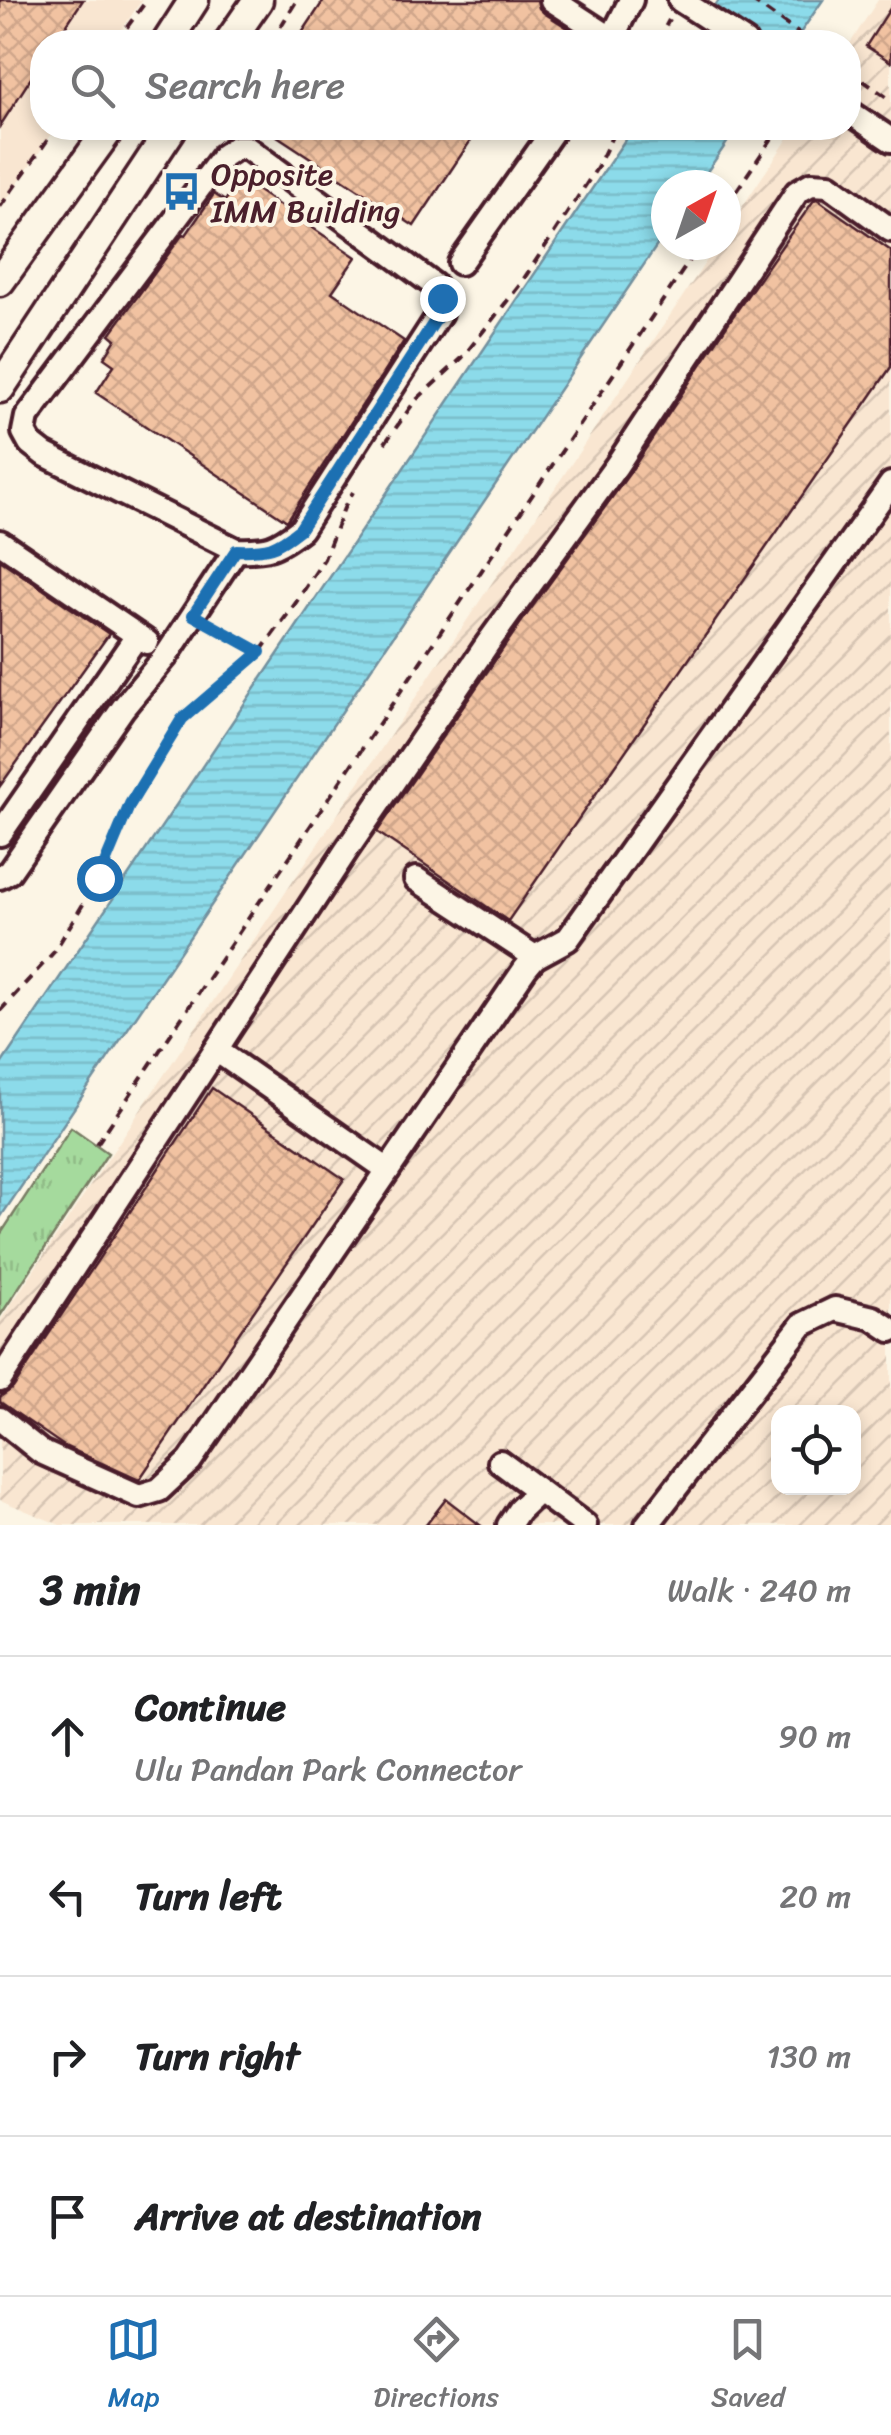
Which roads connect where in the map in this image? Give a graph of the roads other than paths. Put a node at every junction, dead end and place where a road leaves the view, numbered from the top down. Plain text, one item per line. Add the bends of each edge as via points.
1 (194, 0) edge
2 (258, 0) edge
3 (552, 0) edge
4 (631, 0) edge
5 (686, 4) edge
6 (174, 30) edge
7 (237, 30) edge
8 (595, 30) edge
9 (616, 30) edge
10 (726, 30) edge
11 (861, 120) edge
12 (101, 140) edge
13 (164, 140) edge
14 (547, 140) edge
15 (891, 140) edge
16 (891, 230) edge
17 (460, 263) dead end
18 (0, 281) edge
19 (0, 388) edge
20 (891, 484) edge
21 (0, 542) edge
22 (236, 550) junction
23 (138, 636) junction
24 (166, 656) junction
25 (0, 834) edge
26 (0, 877) edge
27 (416, 880) dead end
28 (535, 958) junction
29 (216, 1050) junction
30 (388, 1170) junction
31 (891, 1330) edge
32 (0, 1380) edge
33 (0, 1419) edge
34 (500, 1462) dead end
35 (539, 1491) junction
36 (509, 1525) edge
37 (585, 1525) edge
38 (647, 1525) edge

1 - 6 main road
2 - 7 main road
3 - 8 street
4 - 9 street
5 - 10 street
11 - 15 street
12 - 18 main road
13 - 19 main road
14 - 17 street
16 - 29 street via 829,185 797,192
20 - 28 street via 568,939
21 - 23 street
22 - 22 street via 264,550 300,529 440,313 442,298 434,285 247,148 223,156 27,417 24,432 44,454
22 - 24 street
23 - 24 street
23 - 25 street
24 - 26 street
27 - 28 street
28 - 30 street
29 - 30 street
29 - 32 street
30 - 33 street via 190,1461 159,1490 139,1496 41,1452
31 - 38 street via 834,1308 802,1326
34 - 35 street
35 - 36 street
35 - 37 street

